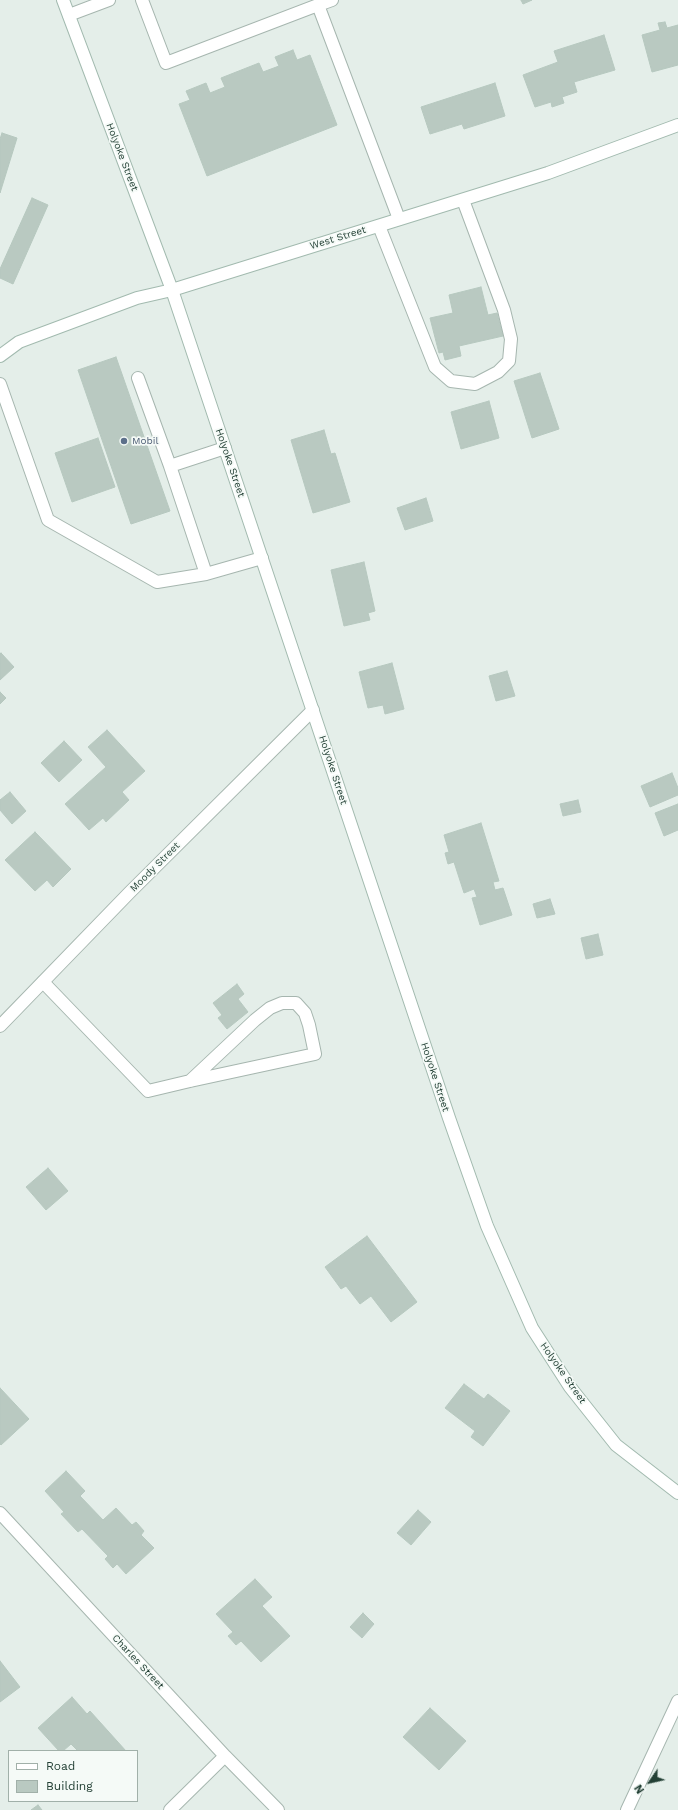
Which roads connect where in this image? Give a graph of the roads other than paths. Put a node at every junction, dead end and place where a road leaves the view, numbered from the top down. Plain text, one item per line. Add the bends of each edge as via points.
1 (63, 0) edge
2 (110, 0) edge
3 (142, 0) edge
4 (332, 0) edge
5 (318, 5) junction
6 (69, 15) junction
7 (678, 126) edge
8 (463, 200) junction
9 (399, 220) junction
10 (380, 226) junction
11 (172, 290) junction
12 (0, 356) edge
13 (138, 378) dead end
14 (0, 384) edge
15 (225, 448) junction
16 (170, 466) junction
17 (262, 558) junction
18 (206, 574) junction
19 (313, 710) junction
20 (43, 982) junction
21 (0, 1026) edge
22 (190, 1081) junction
23 (678, 1493) edge
24 (0, 1513) edge
25 (678, 1701) edge
26 (225, 1756) junction
27 (170, 1810) edge
28 (278, 1810) edge
29 (627, 1810) edge

1 - 6 main road, Holyoke Street
2 - 6 main road
3 - 5 main road via 166,63
4 - 5 main road
5 - 9 main road
6 - 11 main road, Holyoke Street
7 - 8 main road, West Street via 548,173
8 - 9 main road, West Street
8 - 10 main road via 504,310 511,339 509,361 498,372 475,384 451,381 435,367
9 - 10 main road, West Street
10 - 11 main road, West Street
11 - 12 main road, West Street via 136,298 19,342
11 - 15 main road, Holyoke Street
13 - 16 main road
14 - 18 main road via 48,520 157,582
15 - 16 main road
15 - 17 main road, Holyoke Street
16 - 18 main road
17 - 18 main road
17 - 19 main road, Holyoke Street
19 - 20 main road, Moody Street
19 - 23 main road, Holyoke Street via 487,1226 532,1328 570,1387 616,1445
20 - 21 main road, Moody Street
20 - 22 main road via 148,1091
22 - 22 main road via 315,1054 304,1013 296,1003 282,1003 270,1008
24 - 26 main road, Charles Street
25 - 29 main road
26 - 27 main road
26 - 28 main road, Charles Street

